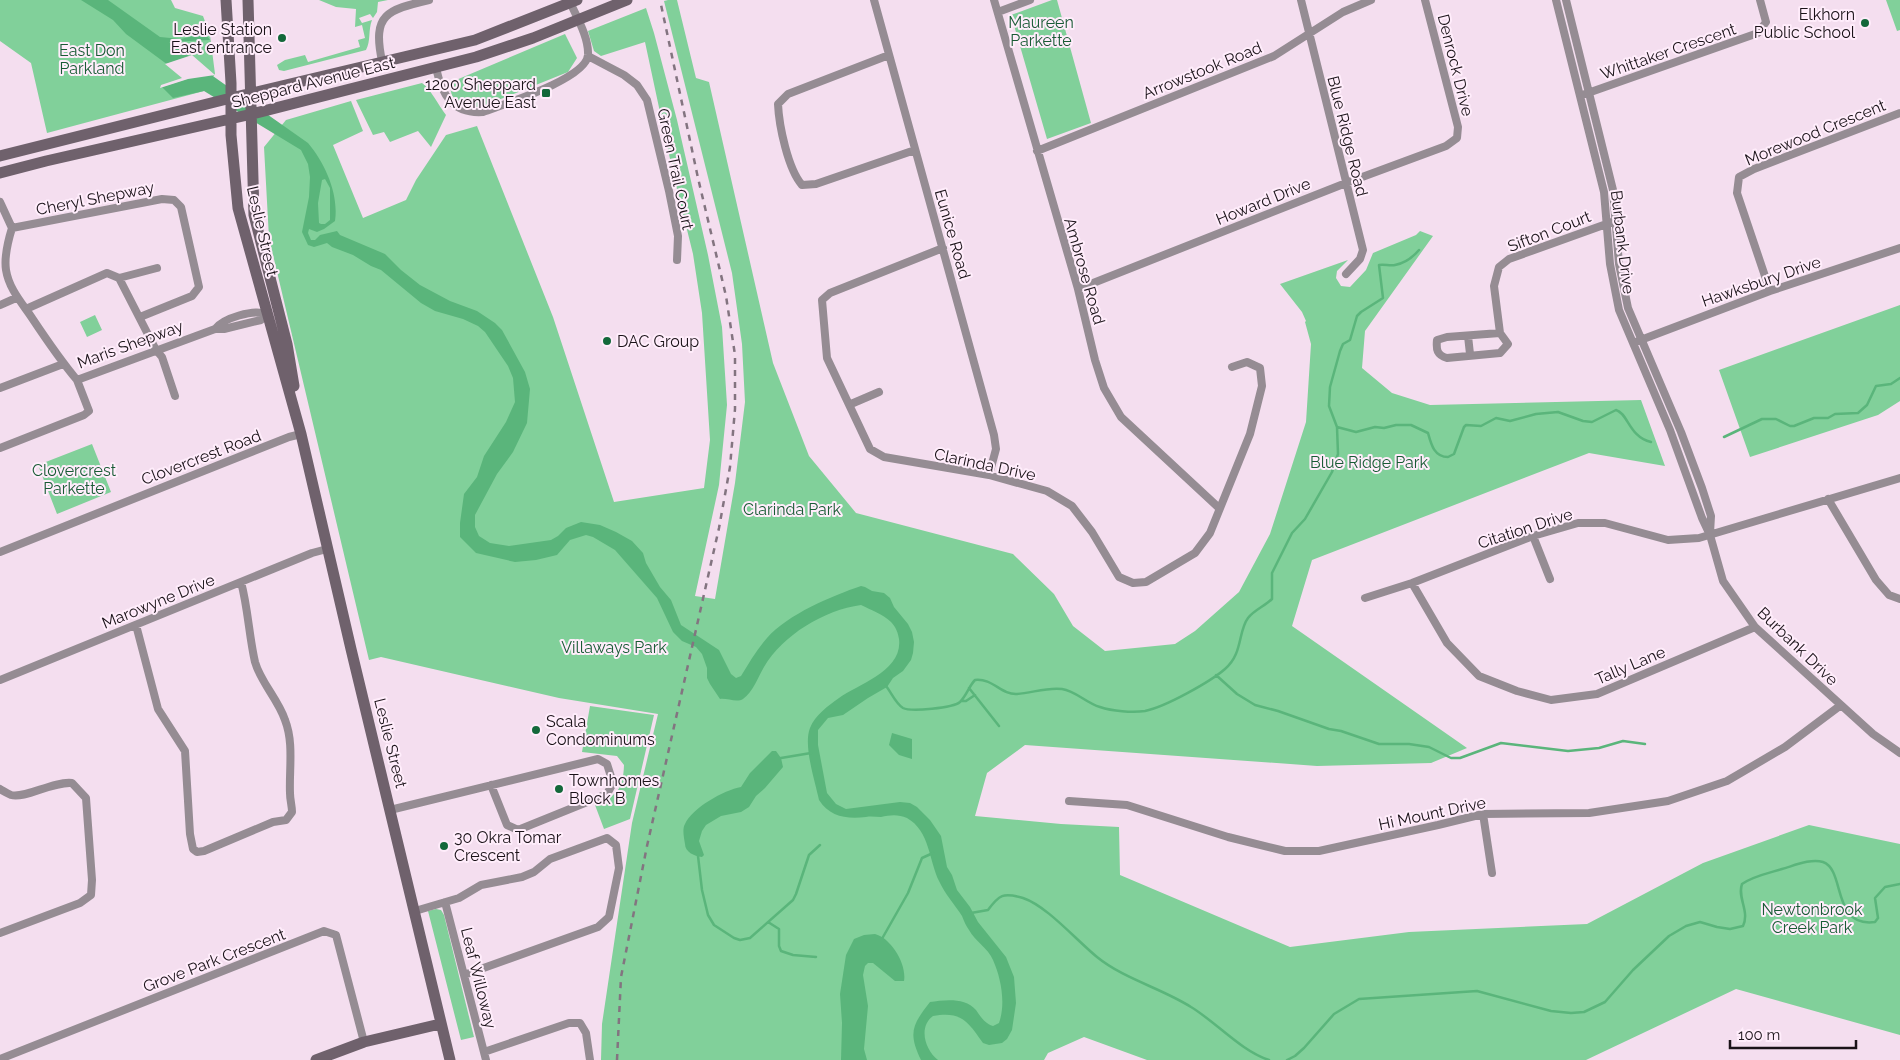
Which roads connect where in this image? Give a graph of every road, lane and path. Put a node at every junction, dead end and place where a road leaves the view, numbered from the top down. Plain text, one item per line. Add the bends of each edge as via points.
1 (226, 0) edge
2 (248, 0) edge
3 (429, 0) edge
4 (570, 0) edge
5 (577, 0) edge
6 (627, 0) edge
7 (874, 0) edge
8 (994, 0) edge
9 (1030, 0) edge
10 (1300, 0) edge
11 (1371, 0) edge
12 (1425, 0) edge
13 (1556, 0) edge
14 (1566, 0) edge
15 (1760, 0) edge
16 (998, 12) junction
17 (1308, 34) junction
18 (889, 55) junction
19 (588, 56) junction
20 (382, 61) junction
21 (436, 68) junction
22 (1589, 93) junction
23 (252, 94) junction
24 (1580, 96) junction
25 (231, 98) junction
26 (1900, 113) edge
27 (252, 114) junction
28 (231, 119) junction
29 (1457, 138) joint
30 (915, 150) junction
31 (1037, 151) junction
32 (0, 156) edge
33 (0, 173) edge
34 (1346, 183) junction
35 (0, 202) edge
36 (1616, 220) junction
37 (1608, 223) junction
38 (12, 228) junction
39 (4, 245) edge
40 (943, 248) junction
41 (1900, 248) edge
42 (677, 260) dead end
43 (157, 268) dead end
44 (1346, 274) dead end
45 (119, 278) junction
46 (1078, 289) junction
47 (1770, 290) junction
48 (16, 298) junction
49 (0, 305) edge
50 (26, 309) junction
51 (278, 311) junction
52 (266, 314) junction
53 (140, 317) junction
54 (1500, 333) junction
55 (1468, 336) junction
56 (1641, 339) junction
57 (1632, 343) junction
58 (156, 350) junction
59 (1470, 354) junction
60 (63, 364) junction
61 (1232, 367) dead end
62 (77, 380) junction
63 (0, 388) edge
64 (879, 392) dead end
65 (175, 396) dead end
66 (851, 404) junction
67 (301, 434) junction
68 (0, 448) edge
69 (989, 475) junction
70 (1900, 478) edge
71 (1828, 499) junction
72 (1219, 508) junction
73 (1710, 535) junction
74 (1533, 536) junction
75 (328, 549) junction
76 (0, 552) edge
77 (1550, 579) dead end
78 (241, 582) junction
79 (1412, 583) junction
80 (1365, 598) dead end
81 (1900, 599) edge
82 (136, 625) junction
83 (1754, 627) junction
84 (0, 680) edge
85 (1841, 705) junction
86 (1900, 753) edge
87 (491, 785) junction
88 (0, 789) edge
89 (1068, 801) dead end
90 (390, 810) junction
91 (1484, 814) junction
92 (1492, 873) dead end
93 (445, 902) junction
94 (415, 911) junction
95 (0, 933) edge
96 (464, 975) junction
97 (440, 1024) junction
98 (364, 1042) junction
99 (485, 1056) edge
100 (0, 1058) edge
101 (316, 1060) edge
102 (450, 1060) edge
103 (590, 1060) edge

1 - 25 main road, Leslie Street
2 - 23 main road, Leslie Street
3 - 20 street via 396,8 385,18 378,34
4 - 19 street
5 - 20 main road, Sheppard Avenue East via 475,40
6 - 21 main road, Sheppard Avenue East via 532,38
7 - 18 street, Eunice Road
8 - 16 street, Ambrose Road
9 - 16 street
10 - 17 street, Blue Ridge Road
11 - 17 street, Arrowstook Road via 1343,12
12 - 29 street, Denrock Drive via 1458,126
13 - 24 street, Burbank Drive
14 - 22 street, Burbank Drive
15 - 22 street, Whittaker Crescent via 1766,22 1758,33
16 - 31 street, Ambrose Road
17 - 31 street, Arrowstook Road via 1274,56
17 - 34 street, Blue Ridge Road
18 - 30 street, Eunice Road
18 - 30 street via 788,94 778,104 779,121 795,177 802,185 816,184
19 - 21 street via 582,67 566,78 483,112 460,110 447,98
19 - 42 street, Green Trail Court via 624,75 637,85 647,100 678,236
20 - 23 main road, Sheppard Avenue East
21 - 27 main road, Sheppard Avenue East
22 - 24 street, Whittaker Crescent
22 - 36 street, Burbank Drive via 1613,190
23 - 25 main road, Sheppard Avenue East
23 - 27 main road, Leslie Street
24 - 37 street, Burbank Drive via 1604,192
25 - 28 main road, Leslie Street
25 - 32 main road, Sheppard Avenue East
26 - 47 street, Morewood Crescent via 1739,177 1737,193
27 - 28 main road, Sheppard Avenue East
27 - 51 main road, Leslie Street via 254,215
28 - 33 main road, Sheppard Avenue East
28 - 52 main road, Leslie Street via 238,208
29 - 34 street, Howard Drive via 1446,146
30 - 40 street, Eunice Road
31 - 46 street, Ambrose Road
34 - 44 street, Blue Ridge Road via 1363,250 1360,259
34 - 46 street, Howard Drive
35 - 38 street
36 - 37 street, Sifton Court
36 - 56 street, Burbank Drive via 1619,264 1628,308
37 - 54 street, Sifton Court via 1509,258 1498,267 1494,286
37 - 57 street, Burbank Drive via 1610,264 1619,310
38 - 39 street, Maris Shepway
38 - 53 street, Cheryl Shepway via 162,199 174,200 181,207 199,287 192,296
39 - 48 street, Maris Shepway via 6,271
40 - 66 street, Clarinda Drive via 830,293 822,300 827,358
40 - 69 street, Eunice Road via 994,436 996,449
41 - 47 street, Hawksbury Drive
43 - 45 street
45 - 50 street via 107,273
45 - 53 street
46 - 72 street, Ambrose Road via 1104,388 1121,416
47 - 56 street, Hawksbury Drive
48 - 49 street
48 - 50 street, Maris Shepway
50 - 60 street, Maris Shepway
51 - 52 street, Maris Shepway
51 - 67 main road, Leslie Street via 287,344
52 - 58 street, Maris Shepway via 261,320 215,329
52 - 67 main road, Leslie Street
53 - 58 street
54 - 55 street, Sifton Court
54 - 59 street, Sifton Court via 1508,344 1500,353
55 - 59 street
55 - 59 street, Sifton Court via 1437,340 1436,349 1440,356 1447,358
56 - 57 street, Hawksbury Drive
56 - 73 street, Burbank Drive via 1702,488 1711,516
57 - 73 street, Burbank Drive
58 - 62 street, Maris Shepway
58 - 65 street via 162,357
60 - 62 street, Maris Shepway
60 - 63 street
61 - 72 street, Clarinda Drive via 1247,362 1260,368 1262,386 1250,434
62 - 68 street via 89,411
64 - 66 street
66 - 69 street, Clarinda Drive via 870,449 884,457
67 - 75 main road, Leslie Street
67 - 76 street, Clovercrest Road
69 - 72 street, Clarinda Drive via 1047,491 1072,506 1119,577 1133,583 1146,582 1195,553 1210,533
70 - 71 street, Citation Drive
71 - 73 street, Citation Drive
71 - 81 street via 1876,580 1889,595
73 - 74 street, Citation Drive via 1668,540 1605,523 1578,523
73 - 83 street, Burbank Drive via 1723,581
74 - 77 street
74 - 79 street, Citation Drive
75 - 78 street, Marowyne Drive
75 - 90 main road, Leslie Street
78 - 82 street, Marowyne Drive
78 - 82 street via 256,663 286,722 292,812 286,820 273,822 204,851 193,849 185,751 158,708
79 - 80 street, Citation Drive
79 - 83 street, Tally Lane via 1447,643 1479,676 1550,700 1597,694
82 - 84 street, Marowyne Drive
83 - 85 street, Burbank Drive
85 - 86 street, Burbank Drive
85 - 91 street, Hi Mount Drive via 1785,748 1727,781 1668,801 1589,813
87 - 87 street via 598,759 607,764 613,783 607,794 518,830 507,826
87 - 90 street
88 - 95 street via 12,795 62,782 72,783 86,798 92,880 91,895 80,903
89 - 91 street, Hi Mount Drive via 1127,806 1285,851 1320,851
90 - 94 main road, Leslie Street
91 - 92 street
93 - 94 street
93 - 96 street, Leaf Willoway
93 - 96 street via 481,885 522,877 550,859 607,838 616,845 619,868 609,917 598,927
94 - 97 main road, Leslie Street
96 - 99 street, Leaf Willoway
97 - 98 main road
97 - 102 main road, Leslie Street
98 - 100 street, Grove Park Crescent via 336,935 324,931
98 - 101 main road
99 - 103 street via 569,1024 580,1023 586,1033

